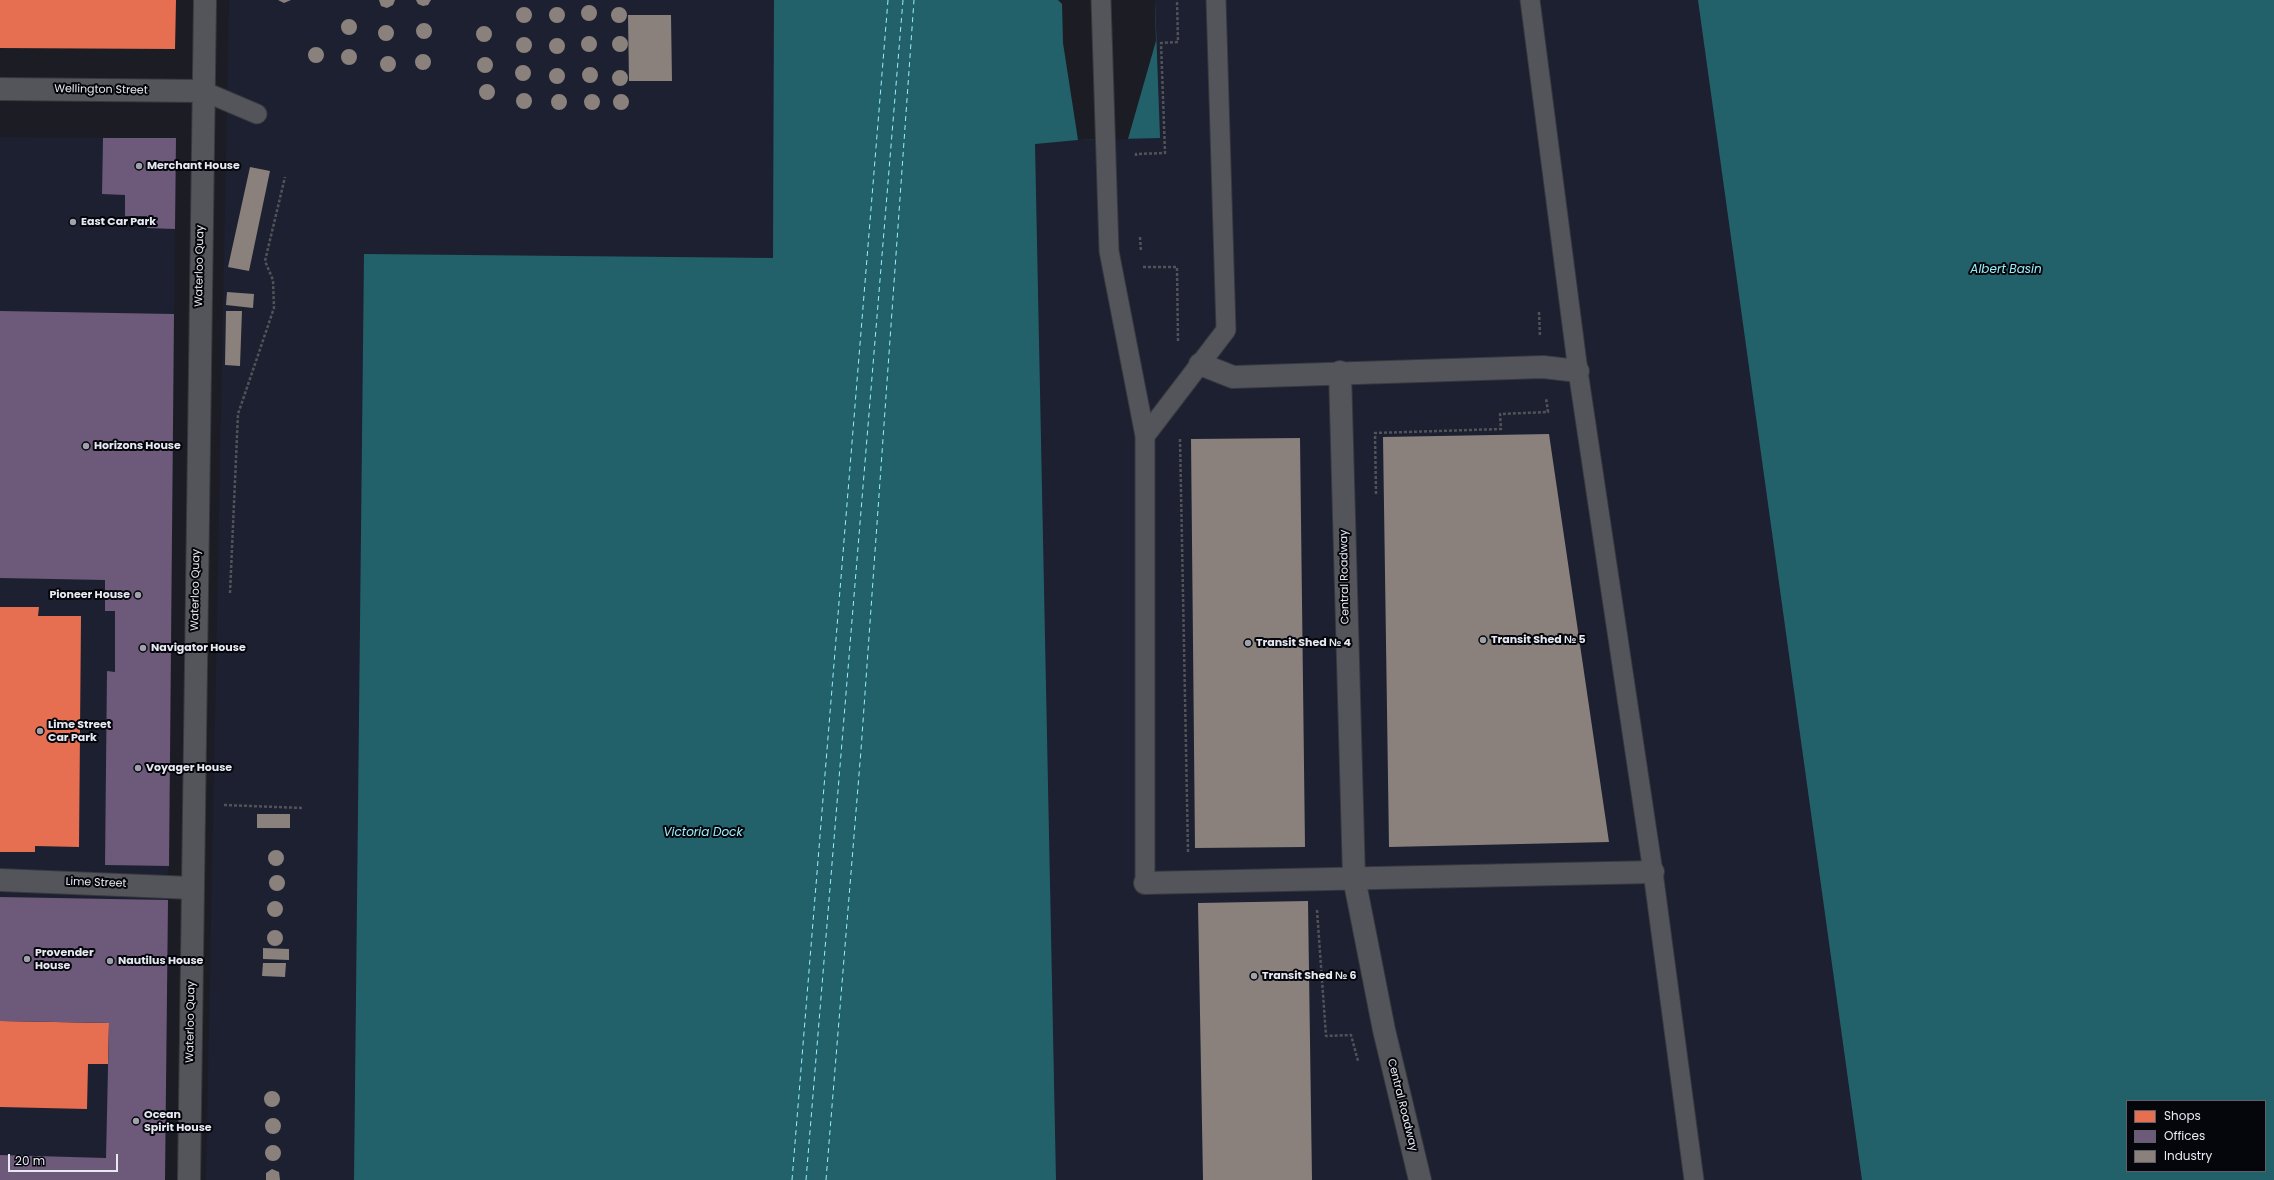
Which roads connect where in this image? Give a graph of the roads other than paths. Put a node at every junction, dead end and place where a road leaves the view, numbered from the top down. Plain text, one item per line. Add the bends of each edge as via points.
1 (204, 0) edge
2 (1101, 0) edge
3 (1216, 0) edge
4 (1530, 0) edge
5 (0, 89) edge
6 (203, 91) junction
7 (257, 114) dead end
8 (1200, 364) junction
9 (1578, 371) junction
10 (1340, 372) junction
11 (1145, 436) junction
12 (1653, 872) junction
13 (1354, 878) junction
14 (0, 880) edge
15 (1145, 883) joint
16 (192, 888) junction
17 (190, 1180) edge
18 (1420, 1180) edge
19 (1694, 1180) edge

1 - 6 street, Waterloo Quay
2 - 11 lane via 1109,251
3 - 8 lane via 1226,330
4 - 9 lane
5 - 6 street, Wellington Street
6 - 7 lane
6 - 16 street, Waterloo Quay
8 - 10 street via 1233,377
8 - 11 lane
9 - 10 street via 1543,367
9 - 12 lane
10 - 13 street, Central Roadway
11 - 15 lane
12 - 13 street
12 - 19 lane
13 - 15 street
13 - 18 street, Central Roadway via 1384,1030
14 - 16 street, Lime Street
16 - 17 street, Waterloo Quay

